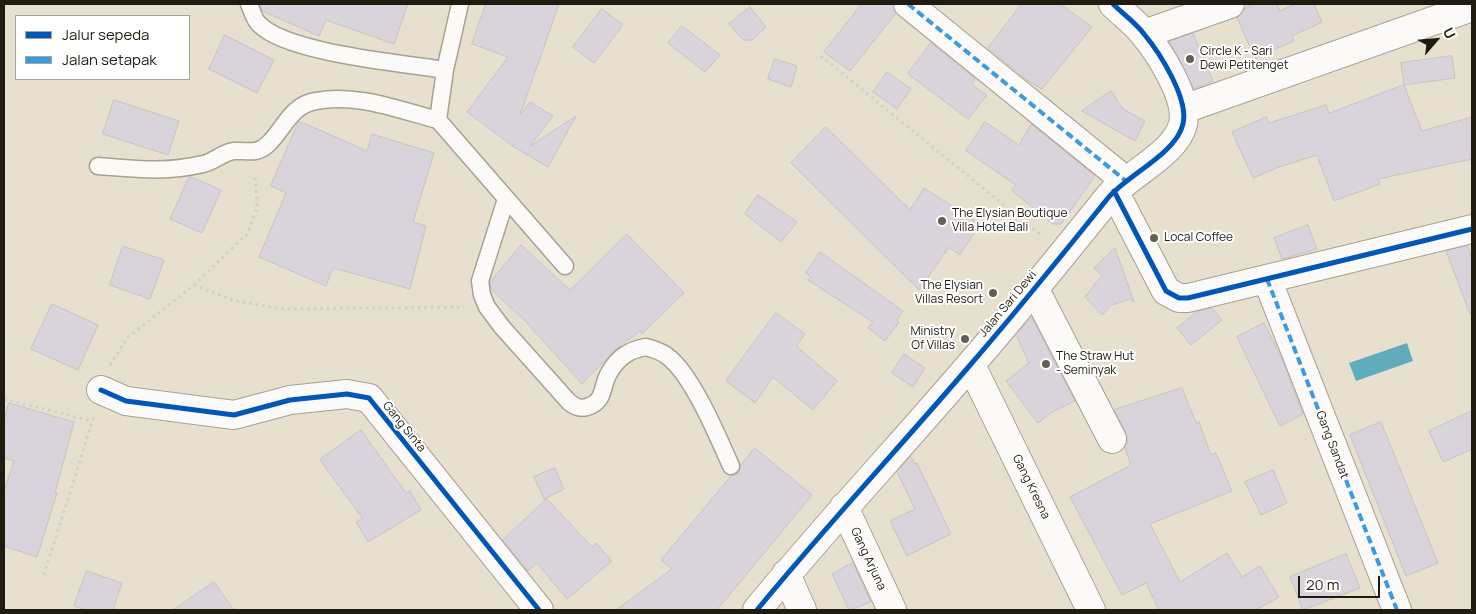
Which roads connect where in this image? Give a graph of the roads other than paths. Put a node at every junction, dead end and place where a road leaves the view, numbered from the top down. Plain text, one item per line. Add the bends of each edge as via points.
1 (249, 4) edge
2 (460, 4) edge
3 (908, 4) edge
4 (1113, 4) edge
5 (1230, 4) edge
6 (1472, 7) edge
7 (1144, 34) junction
8 (445, 70) junction
9 (1184, 109) junction
10 (438, 120) junction
11 (98, 166) dead end
12 (1120, 186) junction
13 (506, 199) junction
14 (1472, 229) edge
15 (565, 266) dead end
16 (1267, 279) junction
17 (1034, 288) junction
18 (971, 365) junction
19 (102, 390) road end
20 (1112, 438) dead end
21 (731, 466) dead end
22 (844, 507) junction
23 (786, 574) junction
24 (539, 610) edge
25 (757, 610) edge
26 (802, 610) edge
27 (892, 610) edge
28 (1091, 610) edge
29 (1397, 610) edge

1 - 8 lane via 258,24 275,36 307,48
2 - 8 lane
3 - 12 street
4 - 7 street
5 - 7 street
6 - 9 street
7 - 9 street via 1173,80
8 - 10 lane
9 - 12 street, Jalan Sari Dewi via 1183,125 1172,142 1151,165
10 - 11 lane via 363,101 339,98 314,101 299,108 266,146 254,152 234,151 207,164 173,170
10 - 13 lane
12 - 16 street via 1166,292 1188,298
12 - 17 street, Jalan Sari Dewi
13 - 15 lane
13 - 21 lane via 480,281 487,307 502,328 575,407 598,403 608,374 625,353 646,346 667,356 691,386
14 - 16 street
16 - 29 street, Gang Sandat
17 - 18 street, Jalan Sari Dewi
17 - 20 street
18 - 22 street, Jalan Sari Dewi
18 - 28 street, Gang Kresna
19 - 24 street, Gang Sinta via 126,401 234,415 290,400 347,394 369,398
22 - 23 street, Jalan Sari Dewi
22 - 27 street, Gang Arjuna
23 - 25 street, Jalan Sari Dewi
23 - 26 street

